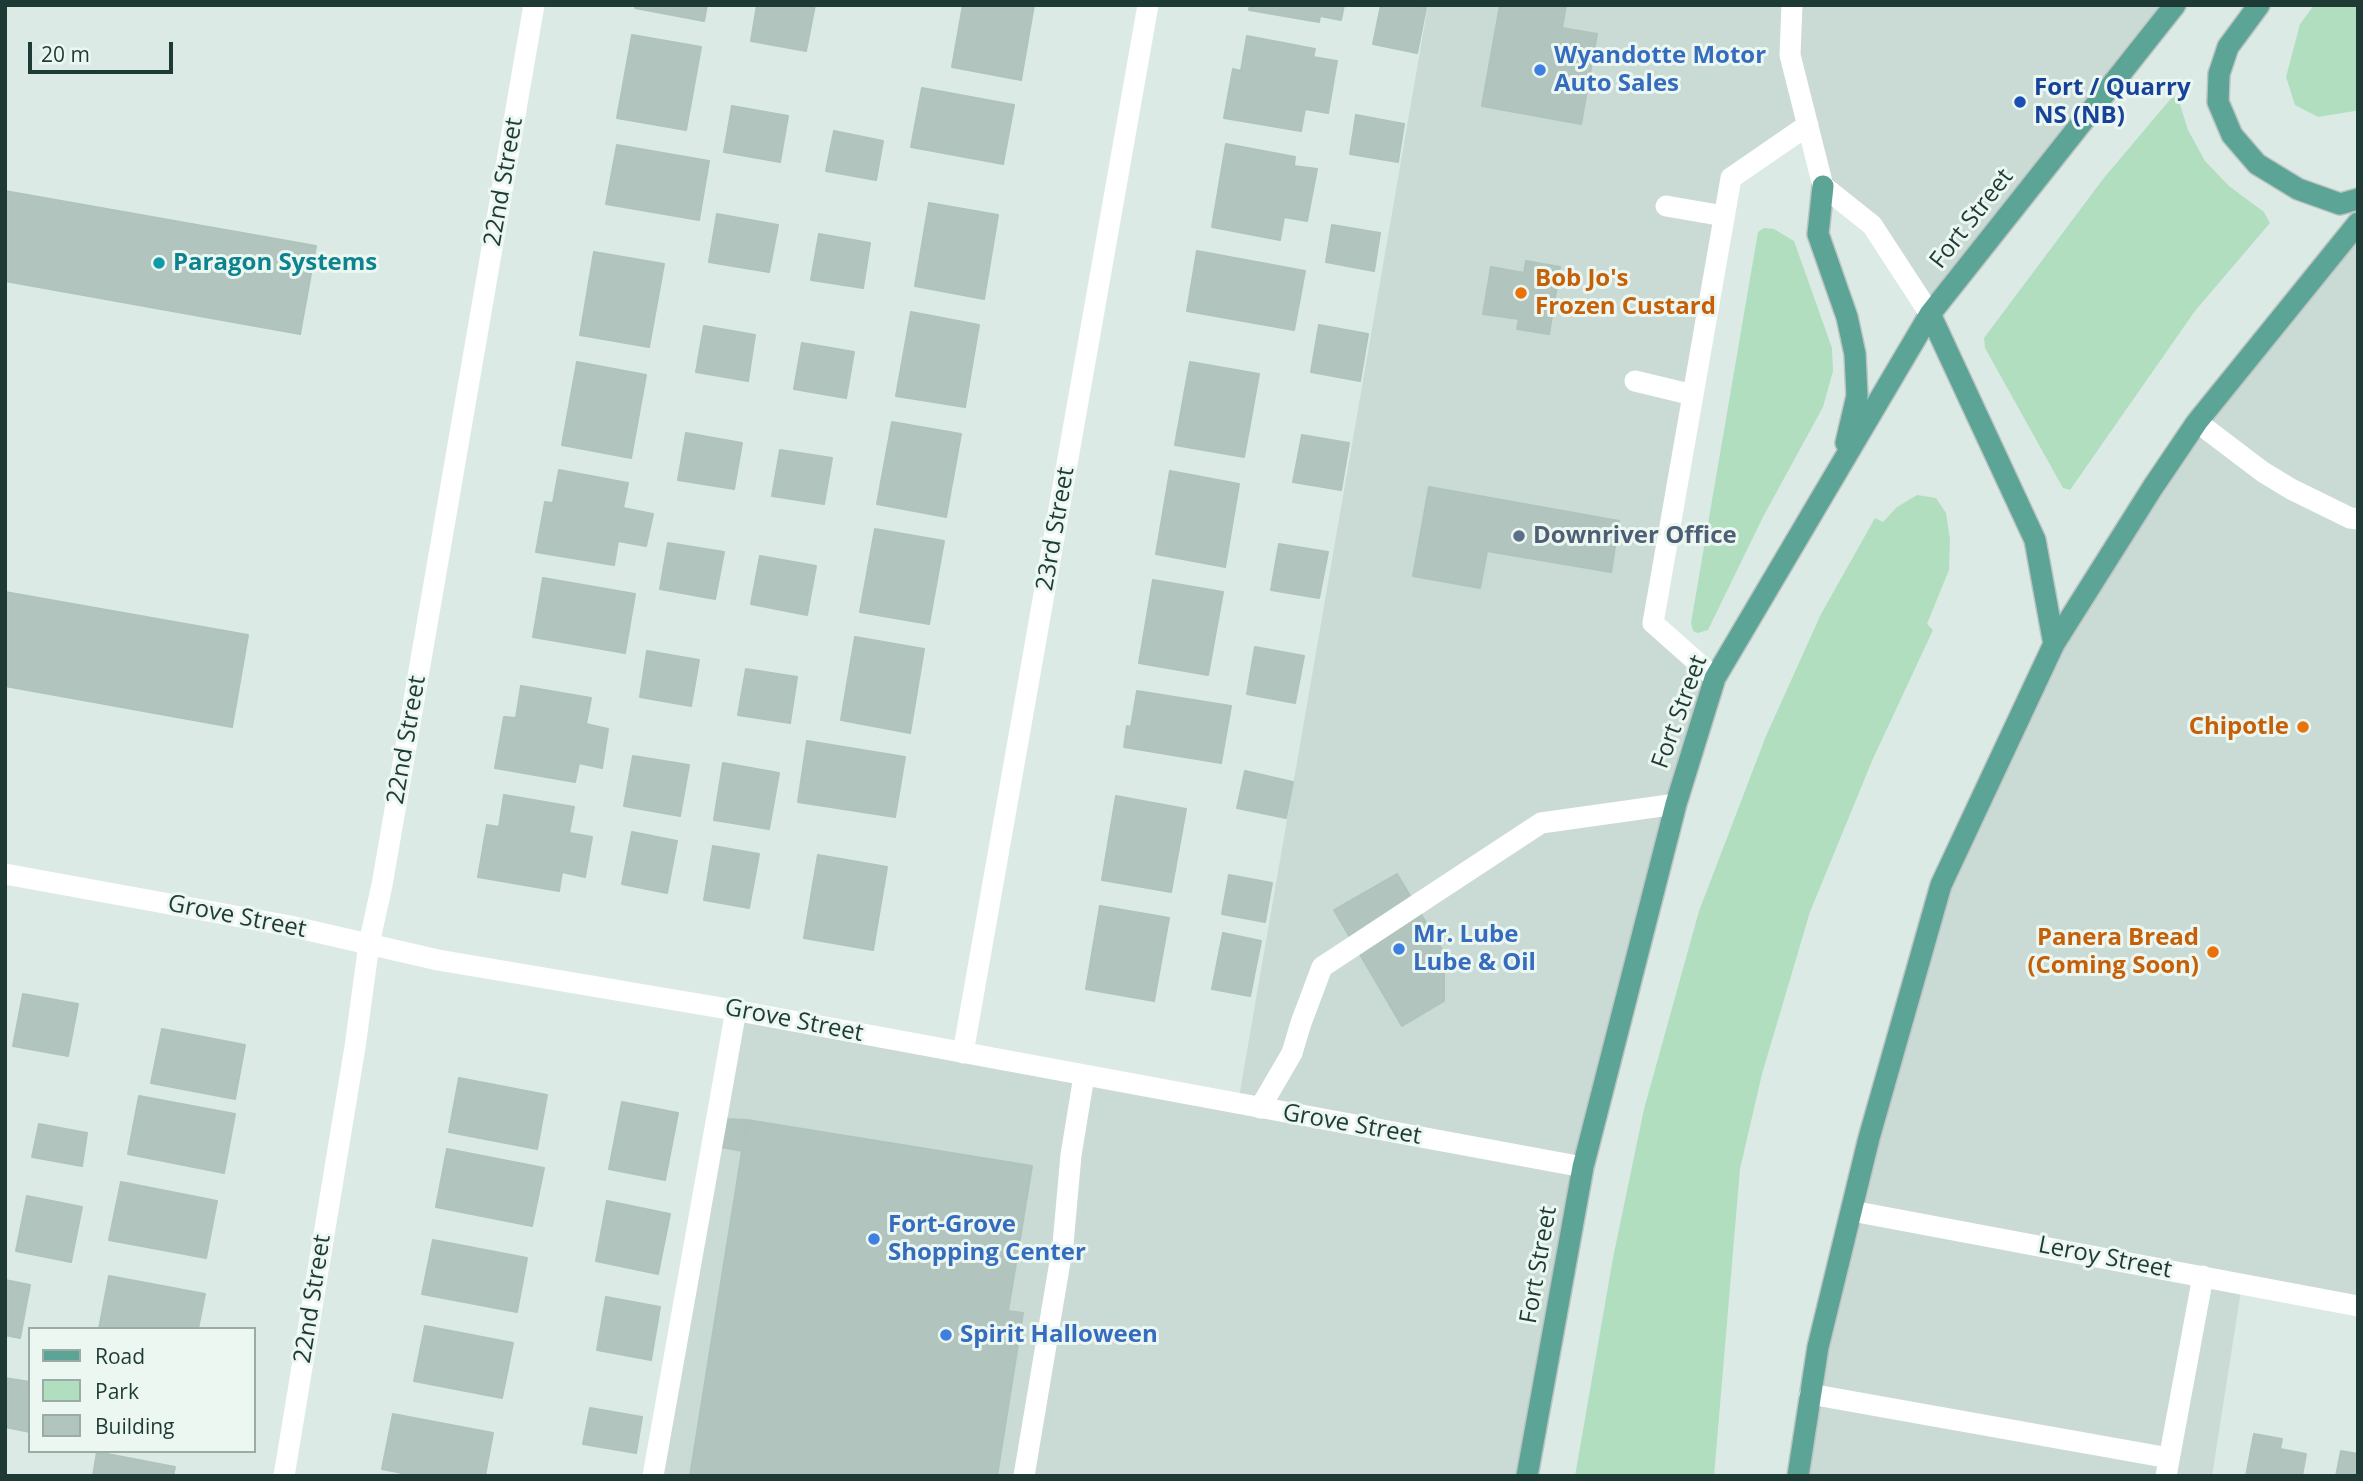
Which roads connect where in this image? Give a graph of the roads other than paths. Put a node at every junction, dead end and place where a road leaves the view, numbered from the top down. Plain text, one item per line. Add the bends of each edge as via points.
1 (534, 5) edge
2 (1148, 5) edge
3 (1792, 5) edge
4 (2175, 5) edge
5 (2259, 5) edge
6 (1808, 125) junction
7 (1824, 186) junction
8 (2358, 198) edge
9 (1666, 206) dead end
10 (1724, 216) junction
11 (2358, 223) edge
12 (1930, 314) junction
13 (1635, 381) dead end
14 (1693, 395) junction
15 (2197, 422) junction
16 (1842, 462) junction
17 (2358, 519) edge
18 (2054, 644) junction
19 (1715, 678) junction
20 (1676, 804) junction
21 (5, 874) edge
22 (369, 944) junction
23 (736, 1010) junction
24 (963, 1053) junction
25 (1084, 1076) junction
26 (1260, 1108) junction
27 (1583, 1167) junction
28 (1852, 1211) junction
29 (2203, 1276) junction
30 (2358, 1306) edge
31 (1810, 1394) junction
32 (2167, 1467) edge
33 (284, 1476) edge
34 (653, 1476) edge
35 (1024, 1476) edge
36 (1527, 1476) edge
37 (1798, 1476) edge

1 - 22 street, 22nd Street via 383,885
2 - 24 street, 23rd Street
3 - 6 street via 1790,55
4 - 12 main road, Fort Street
5 - 8 main road via 2228,47 2219,74 2218,102 2232,135 2257,164 2298,189 2340,204
6 - 7 street
6 - 10 street via 1731,178
7 - 12 street via 1872,225
7 - 16 main road via 1818,234 1855,354 1857,396
9 - 10 street
10 - 14 street
11 - 15 main road
12 - 16 main road, Fort Street
12 - 18 main road via 2035,540
13 - 14 street
14 - 19 street via 1653,623
15 - 17 street via 2291,489
15 - 18 main road
16 - 19 main road, Fort Street
18 - 28 main road via 1941,885
19 - 20 main road, Fort Street
20 - 26 street via 1541,823 1322,967 1292,1054
20 - 27 main road, Fort Street
21 - 22 street, Grove Street
22 - 23 street, Grove Street via 438,960
22 - 33 street, 22nd Street
23 - 24 street, Grove Street
23 - 34 street
24 - 25 street, Grove Street
25 - 26 street, Grove Street
25 - 35 street via 1063,1244
26 - 27 street, Grove Street
27 - 36 main road, Fort Street
28 - 29 street, Leroy Street
28 - 31 main road
29 - 30 street, Leroy Street
29 - 32 street
31 - 32 street
31 - 37 main road

